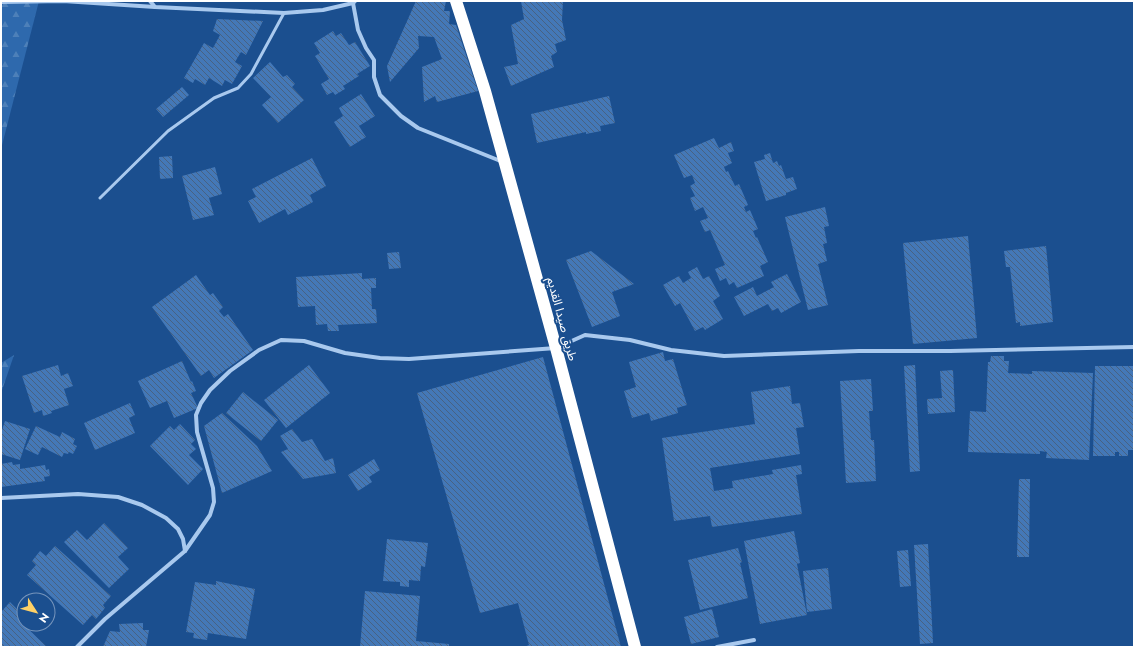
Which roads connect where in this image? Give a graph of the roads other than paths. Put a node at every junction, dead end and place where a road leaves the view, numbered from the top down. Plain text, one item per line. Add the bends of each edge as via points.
1 (150, 1) edge
2 (456, 1) edge
3 (1, 2) edge
4 (354, 2) edge
5 (155, 7) junction
6 (284, 13) junction
7 (504, 163) junction
8 (100, 198) dead end
9 (1134, 347) edge
10 (556, 348) junction
11 (1, 498) edge
12 (185, 551) junction
13 (754, 640) dead end
14 (77, 647) edge
15 (635, 647) edge
16 (717, 647) edge

1 - 5 street
2 - 7 highway, طريق صيدا القديم via 485,91
3 - 5 street via 63,1
4 - 6 street via 323,10
4 - 7 street via 358,30 374,60 374,77 380,95 401,116 418,128
5 - 6 street
6 - 8 lane via 251,74 238,88 214,98 168,132
7 - 10 highway, طريق صيدا القديم
9 - 10 street via 858,351 724,356 585,335
10 - 12 street via 409,359 344,353 304,341 281,340 259,350 230,371 210,390 196,415 197,432 213,488 214,502 210,515
10 - 15 highway, طريق صيدا القديم
11 - 12 street via 78,494 118,497 142,505 166,518 178,529
12 - 14 street via 105,619
13 - 16 street

